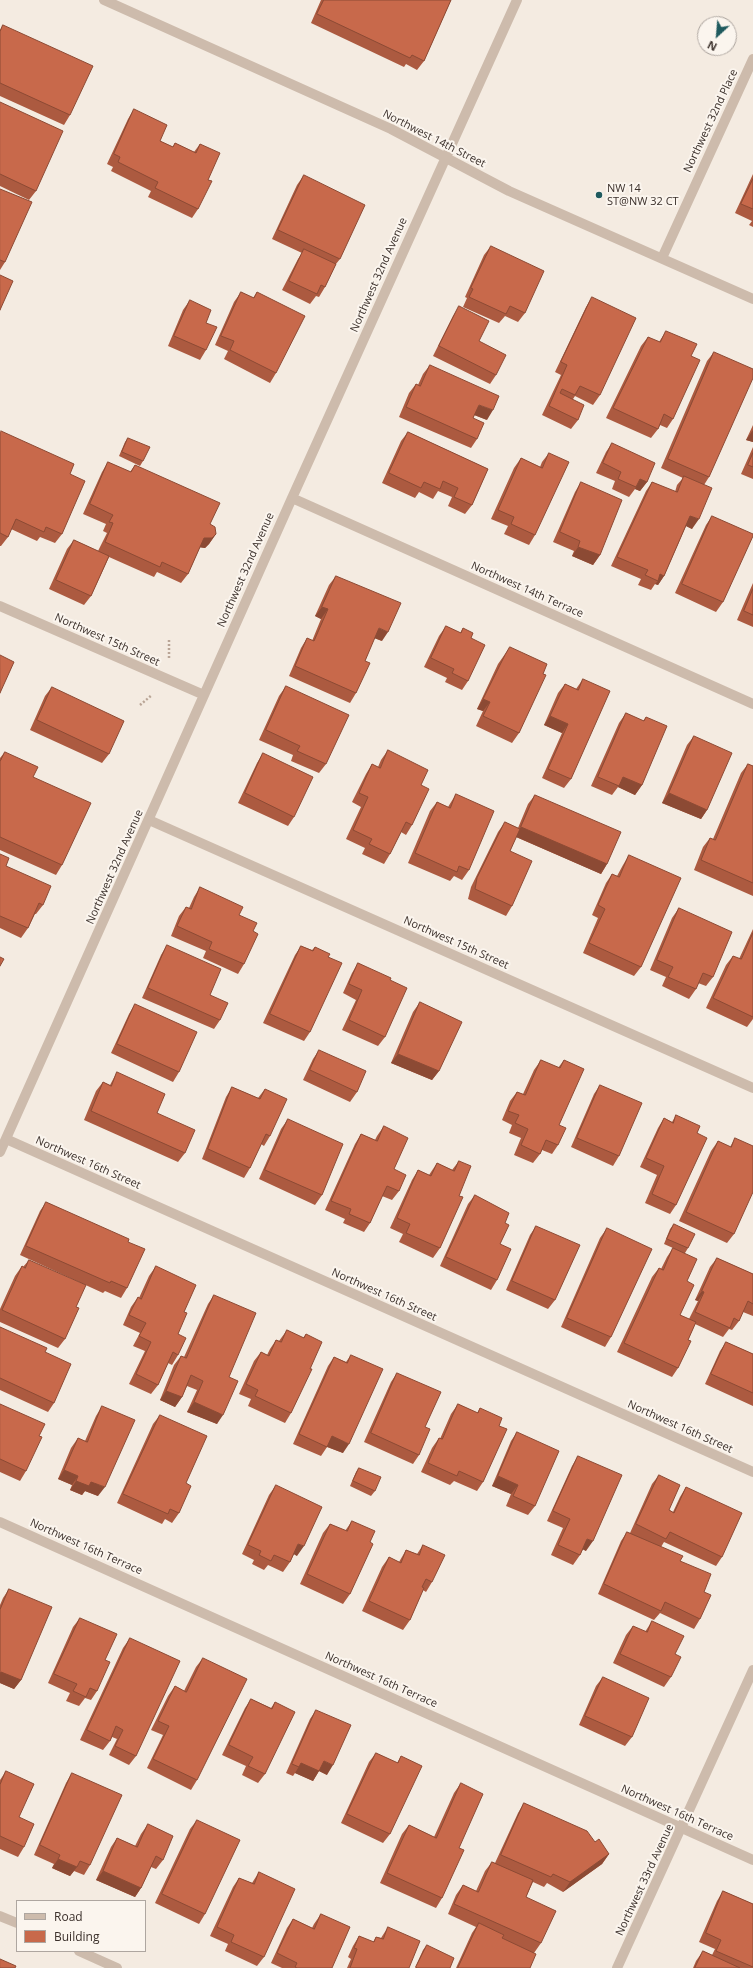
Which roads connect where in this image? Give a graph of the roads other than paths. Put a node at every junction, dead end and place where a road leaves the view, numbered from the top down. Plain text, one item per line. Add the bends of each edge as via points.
1 (104, 0) edge
2 (517, 0) edge
3 (753, 58) edge
4 (445, 158) junction
5 (662, 258) junction
6 (753, 299) edge
7 (292, 498) junction
8 (0, 606) edge
9 (204, 695) junction
10 (753, 704) edge
11 (149, 820) junction
12 (753, 1088) edge
13 (6, 1139) junction
14 (0, 1152) edge
15 (753, 1472) edge
16 (0, 1522) edge
17 (753, 1670) edge
18 (682, 1828) junction
19 (753, 1860) edge
20 (0, 1916) edge
21 (16, 1923) edge
22 (81, 1952) edge
23 (117, 1968) edge
24 (617, 1968) edge

1 - 4 street, Northwest 14th Street via 391,129
2 - 4 street, Northwest 32nd Avenue
3 - 5 street, Northwest 32nd Place
4 - 5 street, Northwest 14th Street via 509,191
4 - 7 street, Northwest 32nd Avenue
5 - 6 street, Northwest 14th Street
7 - 9 street, Northwest 32nd Avenue
7 - 10 street, Northwest 14th Terrace
8 - 9 street, Northwest 15th Street
9 - 11 street, Northwest 32nd Avenue
11 - 12 street, Northwest 15th Street
11 - 13 street, Northwest 32nd Avenue
13 - 14 street, Northwest 32nd Avenue
13 - 15 street, Northwest 16th Street
16 - 18 street, Northwest 16th Terrace
17 - 18 street, Northwest 33rd Avenue
18 - 19 street, Northwest 16th Terrace
18 - 24 street, Northwest 33rd Avenue
20 - 21 street
22 - 23 street

